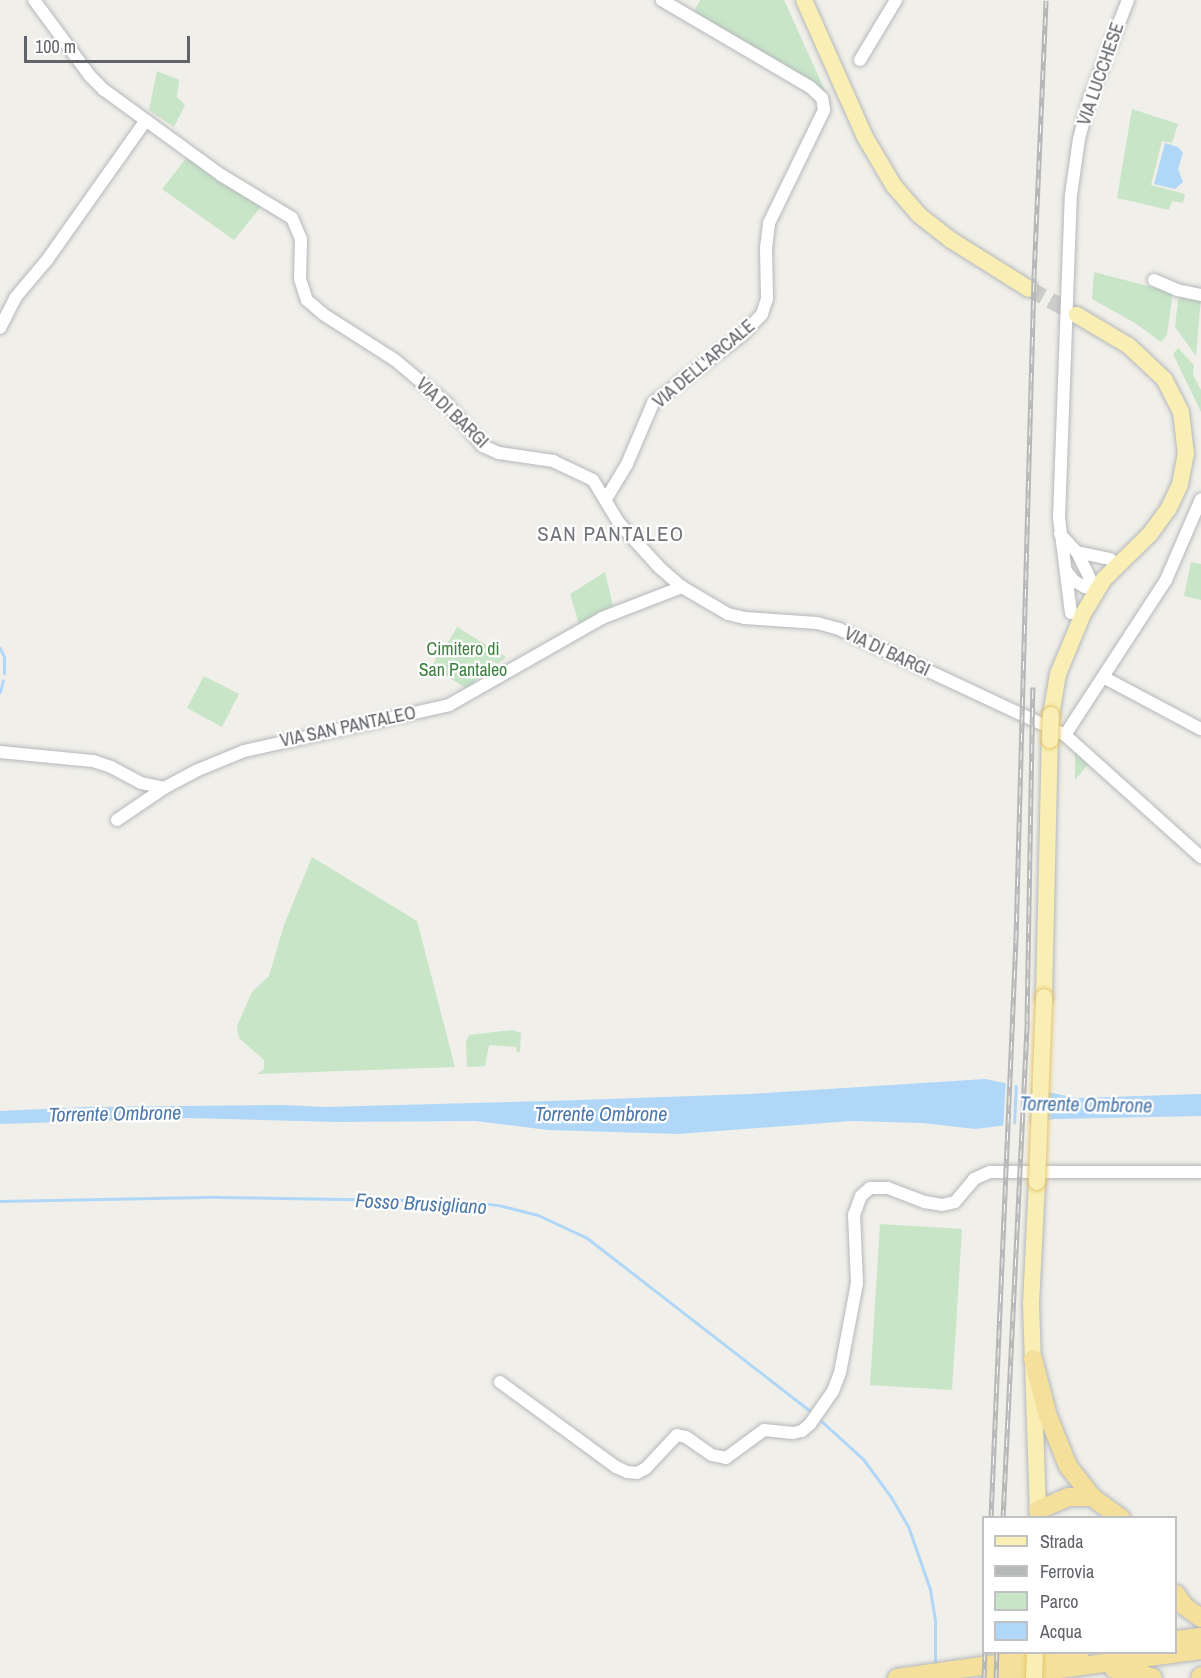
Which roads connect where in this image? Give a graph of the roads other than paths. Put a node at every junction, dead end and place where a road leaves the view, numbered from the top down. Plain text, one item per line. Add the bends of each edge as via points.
1 (34, 0) edge
2 (662, 0) edge
3 (804, 0) edge
4 (896, 0) edge
5 (1128, 0) edge
6 (860, 60) dead end
7 (146, 120) junction
8 (1154, 280) dead end
9 (1029, 289) tunnel mouth
10 (1201, 295) edge
11 (1077, 315) tunnel mouth
12 (0, 328) edge
13 (606, 499) junction
14 (1201, 499) edge
15 (1158, 521) junction
16 (1060, 534) junction
17 (1077, 552) junction
18 (1110, 559) junction
19 (1066, 570) junction
20 (1090, 586) junction
21 (682, 587) junction
22 (1071, 613) junction
23 (1103, 677) junction
24 (1052, 707) junction
25 (1201, 729) edge
26 (1058, 738) junction
27 (0, 752) edge
28 (164, 788) junction
29 (117, 820) dead end
30 (1201, 857) edge
31 (1201, 1172) edge
32 (1033, 1359) junction
33 (500, 1382) dead end
34 (1092, 1497) junction
35 (1042, 1515) edge
36 (1118, 1516) edge
37 (1177, 1596) edge
38 (1201, 1618) edge
39 (1201, 1637) edge
40 (1177, 1640) edge
41 (1201, 1650) edge
42 (1177, 1651) edge
43 (1035, 1654) edge
44 (1130, 1654) edge
45 (1076, 1657) edge
46 (897, 1678) edge
47 (992, 1678) edge
48 (1034, 1678) edge
49 (1153, 1678) edge

1 - 7 street, VIA DI BARGI via 97,84
2 - 13 street, VIA DELL'ARCALE via 810,87 822,98 824,110 769,223 767,300 762,314 748,331 653,403 629,460
3 - 9 main road via 865,137 894,186 920,215 951,240
4 - 6 street
5 - 16 street, VIA LUCCHESE via 1101,63 1076,156 1070,221
7 - 12 street via 47,260 15,298
7 - 13 street, VIA DI BARGI via 221,175 292,218 303,246 300,285 310,305 396,360 446,403 487,449 554,461 593,480
8 - 10 street
11 - 15 main road via 1141,355 1164,379 1176,400 1184,423 1185,462 1177,492
13 - 21 street, VIA DI BARGI via 631,536
14 - 23 street via 1166,580
15 - 18 main road
15 - 20 main road via 1153,531
16 - 17 street
16 - 19 street, VIA LUCCHESE
17 - 18 street
17 - 20 street
18 - 20 main road
19 - 20 street via 1074,580
19 - 22 street, VIA LUCCHESE
20 - 22 main road
20 - 24 main road via 1067,648
21 - 26 street, VIA DI BARGI via 739,618 817,623 839,629
21 - 28 street, VIA SAN PANTALEO via 602,618 449,705 244,751
22 - 24 main road via 1053,656
23 - 25 street
23 - 26 street
24 - 26 main road, bridge
26 - 30 street, VIA DI BARGI
26 - 32 main road, bridge via 1031,1303
27 - 28 street via 93,761 149,786
28 - 29 street, VIA SAN PANTALEO
31 - 33 street via 990,1172 974,1179 960,1199 942,1205 888,1188 870,1188 861,1196 854,1215 857,1283 833,1391 802,1431 760,1432 726,1458 712,1455 677,1435 646,1468 637,1473 627,1472
32 - 34 highway via 1060,1450
32 - 35 main road
34 - 35 highway via 1068,1497
34 - 36 highway
37 - 38 highway
39 - 40 highway
41 - 42 highway
43 - 48 main road, bridge
44 - 45 highway
45 - 46 highway
45 - 47 highway
45 - 49 highway

